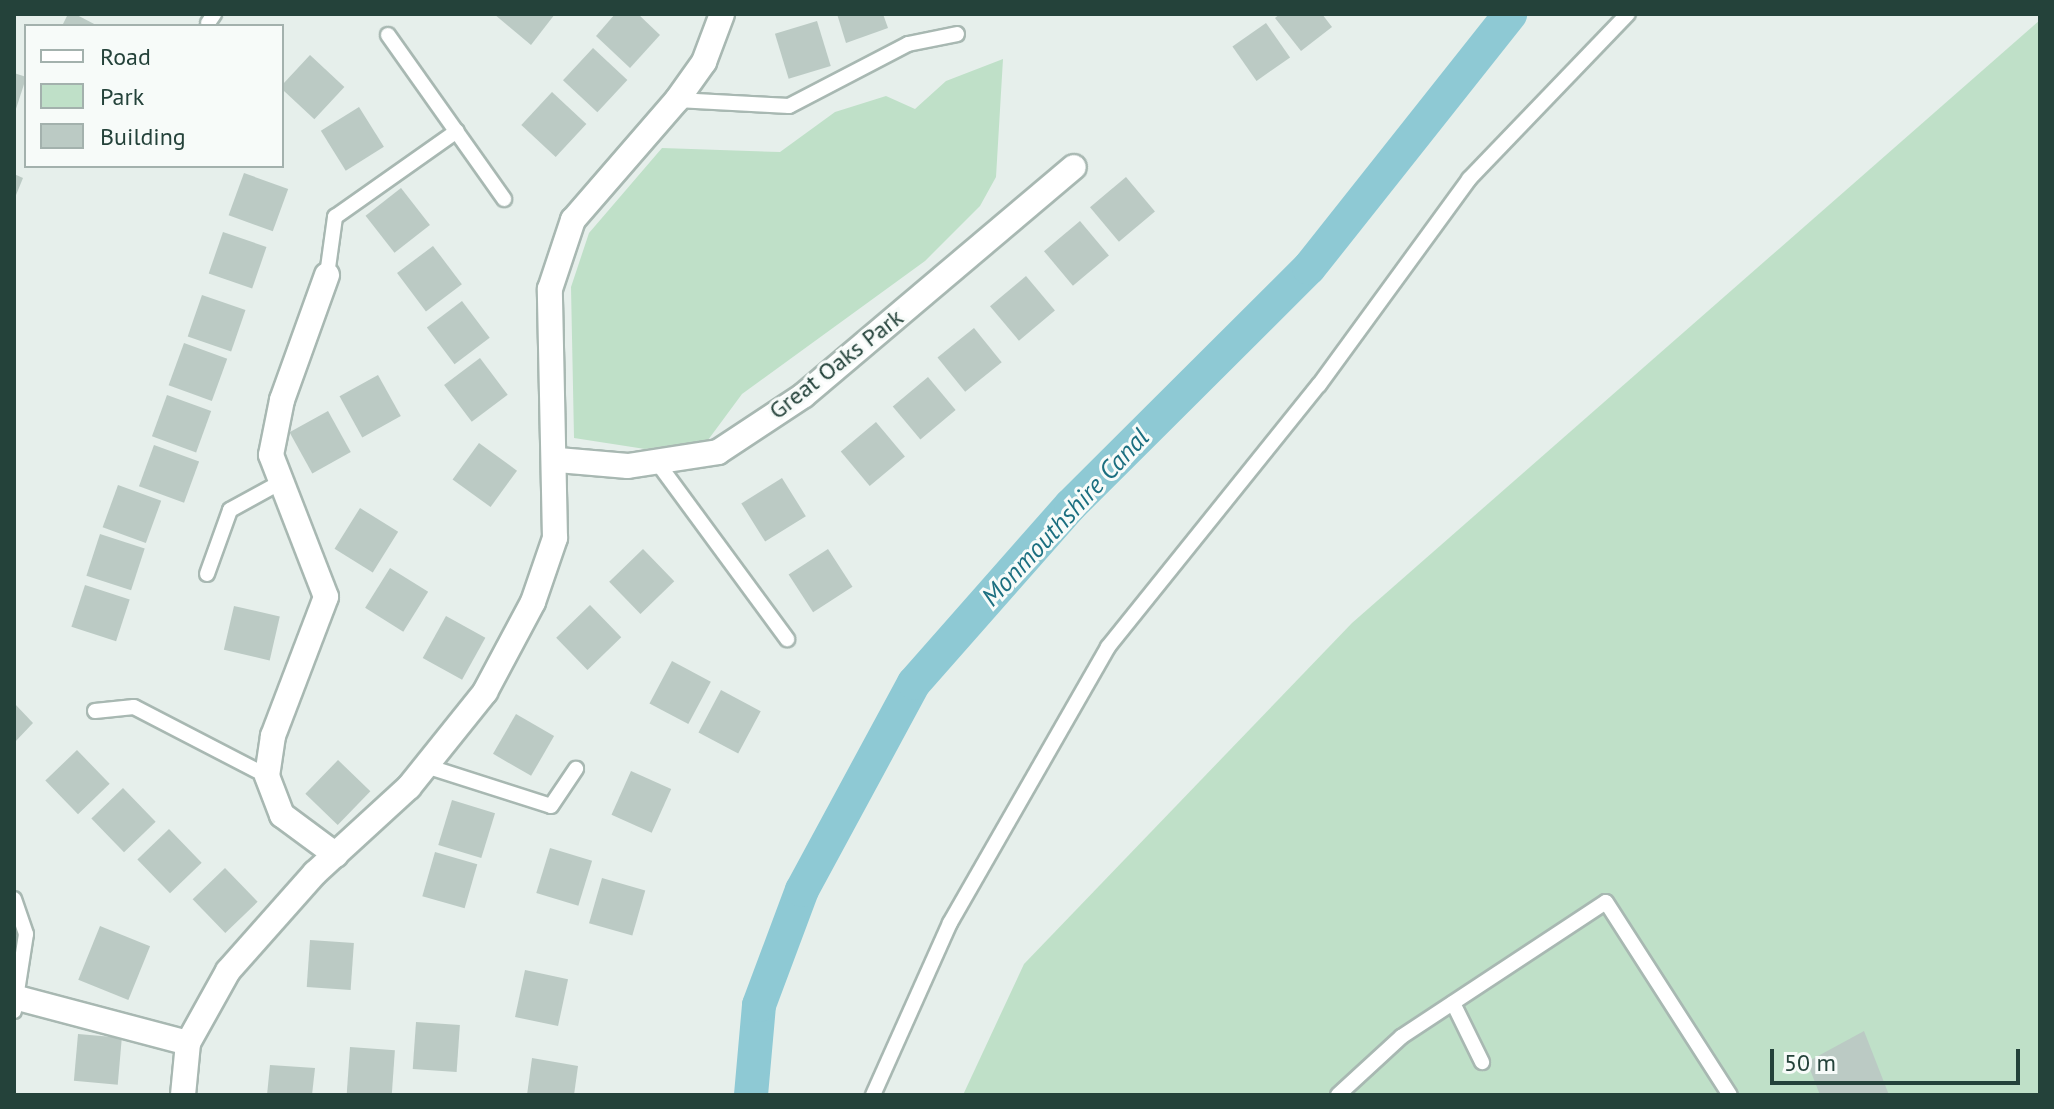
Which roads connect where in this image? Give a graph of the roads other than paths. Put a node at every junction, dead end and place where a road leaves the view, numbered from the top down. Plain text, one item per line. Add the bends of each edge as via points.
1 (722, 14) edge
2 (1628, 14) edge
3 (957, 34) dead end
4 (388, 35) dead end
5 (677, 100) junction
6 (457, 131) junction
7 (1074, 167) dead end
8 (504, 199) dead end
9 (327, 275) joint
10 (558, 460) junction
11 (657, 462) junction
12 (281, 482) junction
13 (207, 574) dead end
14 (787, 639) dead end
15 (95, 711) dead end
16 (426, 766) junction
17 (576, 769) dead end
18 (267, 776) junction
19 (336, 855) junction
20 (14, 899) edge
21 (14, 997) edge
22 (1453, 1003) junction
23 (14, 1011) edge
24 (188, 1043) junction
25 (1482, 1062) dead end
26 (1728, 1094) edge
27 (183, 1095) edge
28 (873, 1095) edge
29 (1338, 1095) edge

1 - 5 street via 704,62
2 - 28 lane via 1469,179 1319,385 1108,647 950,923
3 - 5 lane via 908,44 789,106
4 - 6 lane
5 - 10 street via 573,220 550,289
6 - 8 lane
6 - 9 lane via 335,217
7 - 11 street, Great Oaks Park via 804,395 718,452
9 - 12 street via 282,400 271,455
10 - 11 street, Great Oaks Park
10 - 16 street via 555,538 533,602 485,692
11 - 14 lane
12 - 13 lane via 230,510
12 - 18 street via 326,597 273,736
15 - 18 lane via 134,707
16 - 17 lane via 551,806
16 - 19 street
18 - 19 street via 282,815
19 - 24 street via 228,971
20 - 21 lane via 26,934
21 - 23 lane
21 - 24 street
22 - 25 lane
22 - 26 lane via 1606,902
22 - 29 lane
24 - 27 street

